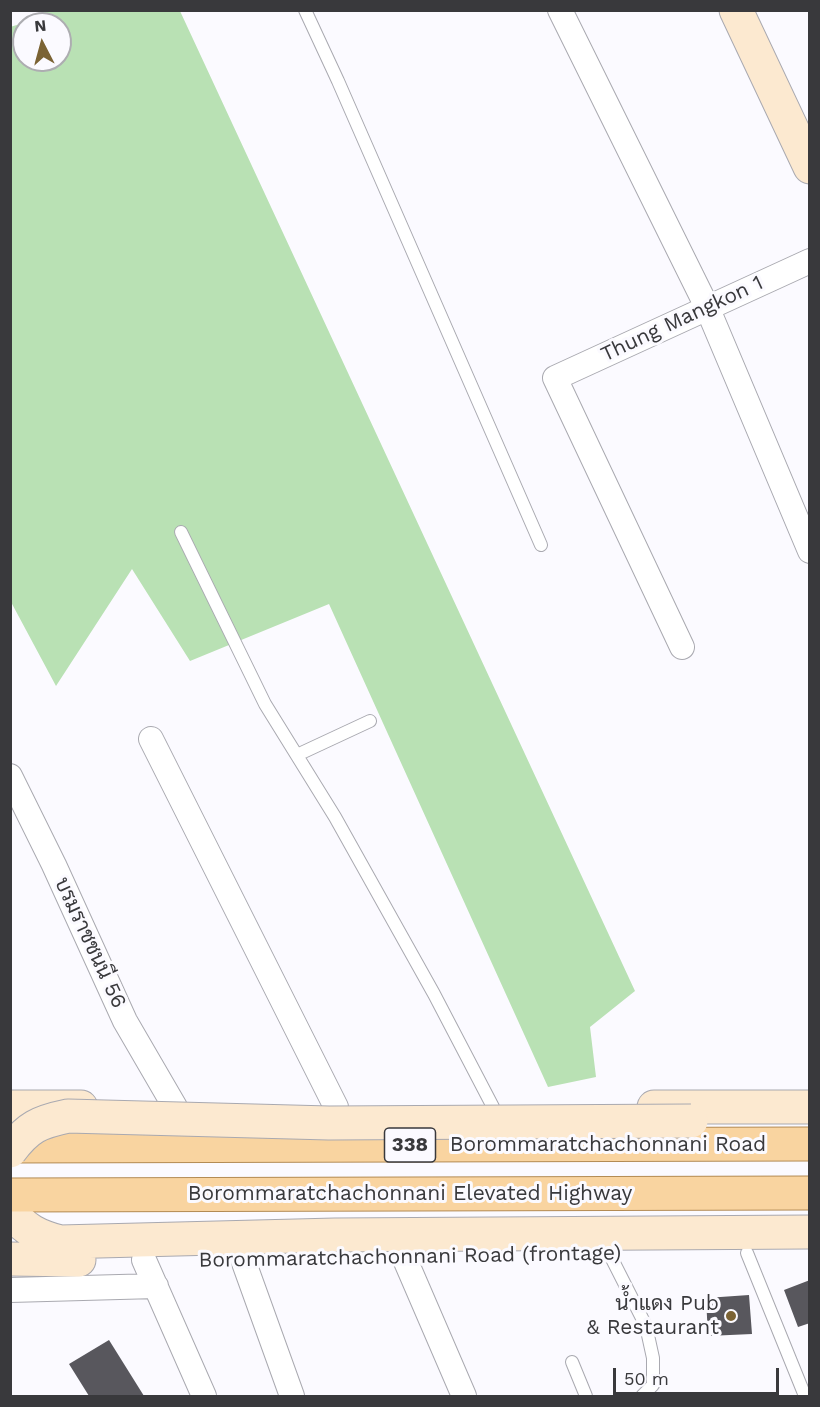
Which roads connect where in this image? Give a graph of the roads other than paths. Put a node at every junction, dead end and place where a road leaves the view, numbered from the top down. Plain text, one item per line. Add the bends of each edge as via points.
1 (305, 10) edge
2 (560, 10) edge
3 (736, 10) edge
4 (810, 167) edge
5 (810, 261) edge
6 (707, 307) junction
7 (181, 532) dead end
8 (541, 545) dead end
9 (810, 551) edge
10 (682, 647) dead end
11 (370, 721) dead end
12 (151, 739) dead end
13 (297, 755) junction
14 (10, 776) edge
15 (10, 1107) edge
16 (175, 1107) junction
17 (336, 1107) junction
18 (493, 1107) junction
19 (810, 1107) edge
20 (810, 1119) edge
21 (810, 1144) edge
22 (10, 1146) edge
23 (10, 1150) edge
24 (10, 1164) edge
25 (810, 1164) edge
26 (810, 1193) edge
27 (10, 1195) edge
28 (810, 1210) edge
29 (10, 1211) edge
30 (810, 1232) edge
31 (810, 1252) edge
32 (747, 1253) junction
33 (610, 1255) junction
34 (404, 1257) junction
35 (10, 1259) edge
36 (243, 1260) junction
37 (150, 1273) junction
38 (10, 1290) edge
39 (572, 1362) dead end
40 (204, 1396) edge
41 (292, 1396) edge
42 (464, 1396) edge
43 (586, 1396) edge
44 (642, 1396) edge
45 (805, 1396) edge

1 - 8 lane
2 - 6 street
3 - 4 main road
5 - 6 street, Thung Mangkon 1
6 - 9 street
6 - 10 street, Thung Mangkon 1 via 555,378
7 - 13 lane via 265,704
11 - 13 lane
12 - 17 street
13 - 18 lane via 434,994
14 - 16 street, บรมราชชนนี 56 via 125,1021
15 - 16 main road, 338
16 - 17 main road, 338
17 - 18 main road, 338
18 - 19 main road, 338
20 - 23 main road, bridge via 329,1123 68,1116 41,1122 23,1134
21 - 22 main road, Borommaratchachonnani Road / 338
24 - 25 main road, Borommaratchachonnani Elevated Highway / 338
26 - 27 main road, Borommaratchachonnani Elevated Highway
28 - 29 main road
29 - 30 main road via 37,1236 60,1242 335,1235
31 - 32 main road, Borommaratchachonnani Road (frontage)
32 - 33 main road, Borommaratchachonnani Road (frontage)
32 - 45 lane
33 - 34 main road, Borommaratchachonnani Road (frontage)
33 - 44 lane via 646,1326 652,1385
34 - 36 main road, Borommaratchachonnani Road (frontage)
34 - 42 street
35 - 37 main road, Borommaratchachonnani Road (frontage)
36 - 37 main road, Borommaratchachonnani Road (frontage)
36 - 41 street
37 - 38 street
37 - 40 street
39 - 43 lane

